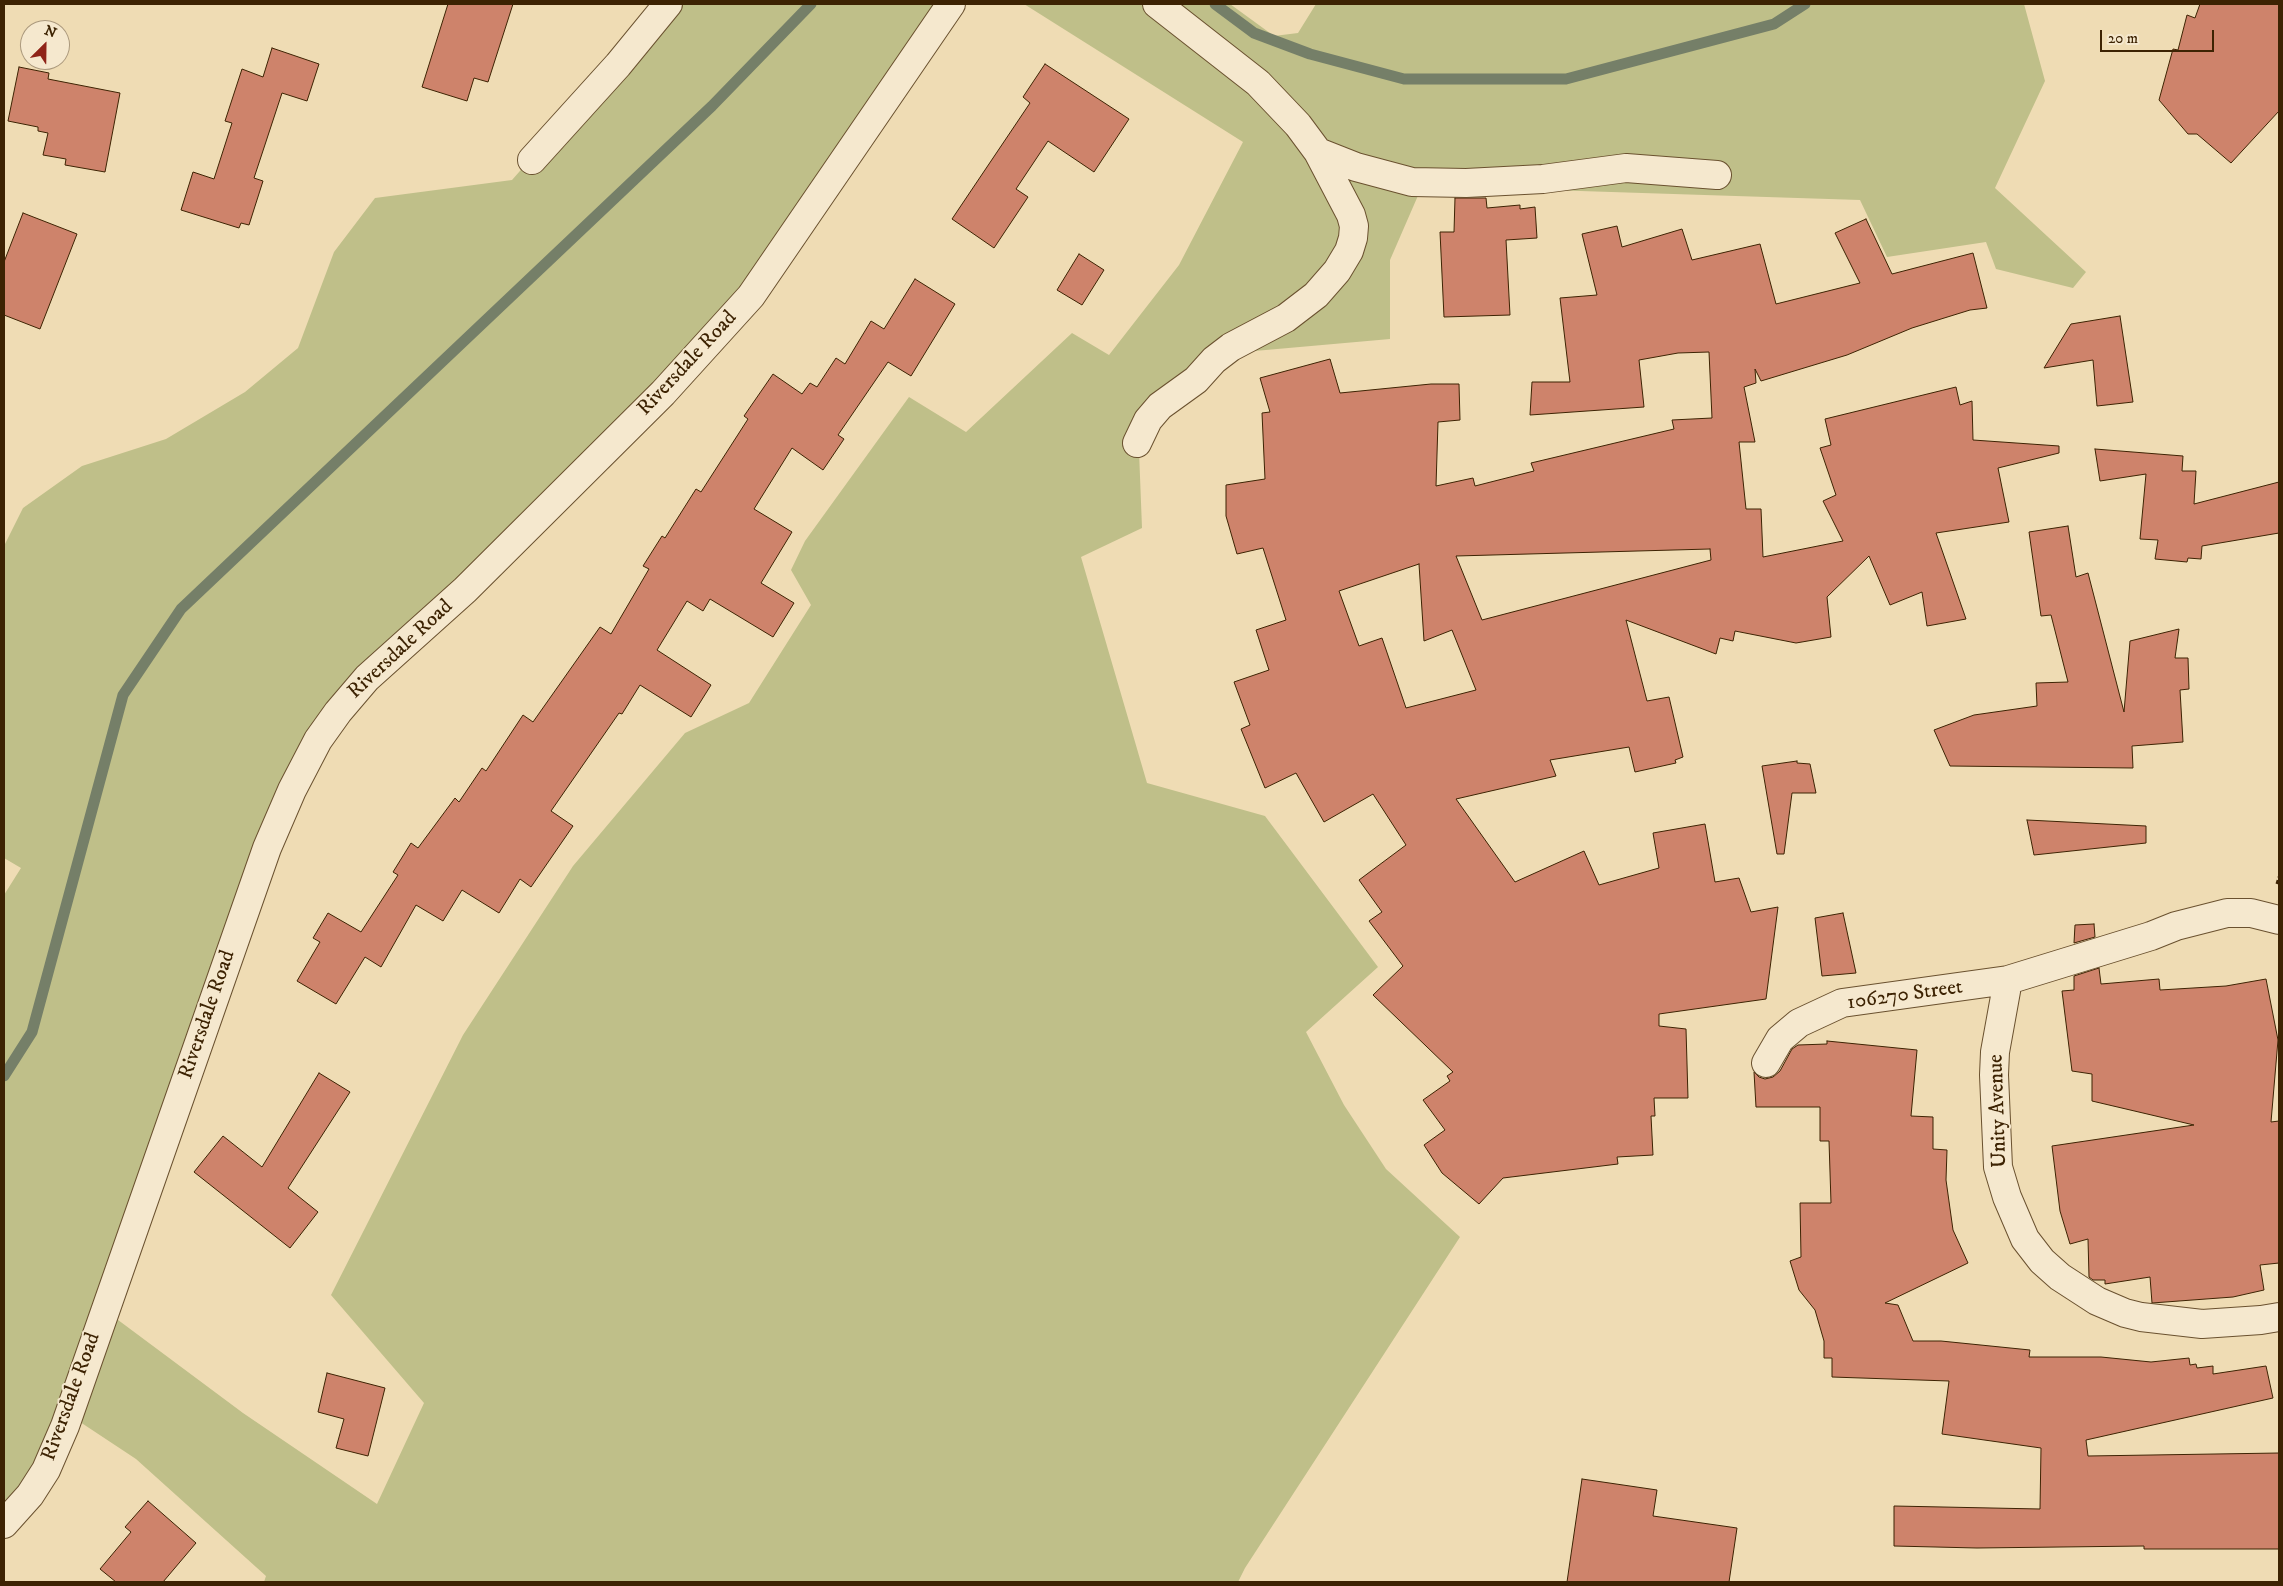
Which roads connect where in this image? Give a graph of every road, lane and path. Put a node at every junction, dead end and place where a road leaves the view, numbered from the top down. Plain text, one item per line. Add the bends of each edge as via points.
1 (668, 4) edge
2 (951, 4) edge
3 (1157, 4) edge
4 (1318, 152) junction
5 (532, 160) dead end
6 (1717, 175) dead end
7 (1137, 443) dead end
8 (2279, 920) edge
9 (2008, 980) junction
10 (1766, 1063) dead end
11 (2279, 1317) edge
12 (4, 1524) edge

1 - 5 street
2 - 12 street, Riversdale Road via 751,296 663,393 466,590 367,678 318,740 267,848 65,1426 46,1470 30,1495
3 - 4 street via 1258,83 1298,125
4 - 6 street via 1356,167 1412,182 1466,184 1626,168
4 - 7 street via 1348,207 1354,226 1349,251 1337,271 1316,295 1286,318 1231,347 1196,380 1160,406 1148,420
8 - 9 street via 2251,913 2226,913
9 - 10 street, 106270 Street via 1842,1003 1799,1023 1780,1039
9 - 11 street, Unity Avenue via 1995,1052 1998,1167 2017,1224 2042,1261 2082,1293 2124,1313 2202,1324

